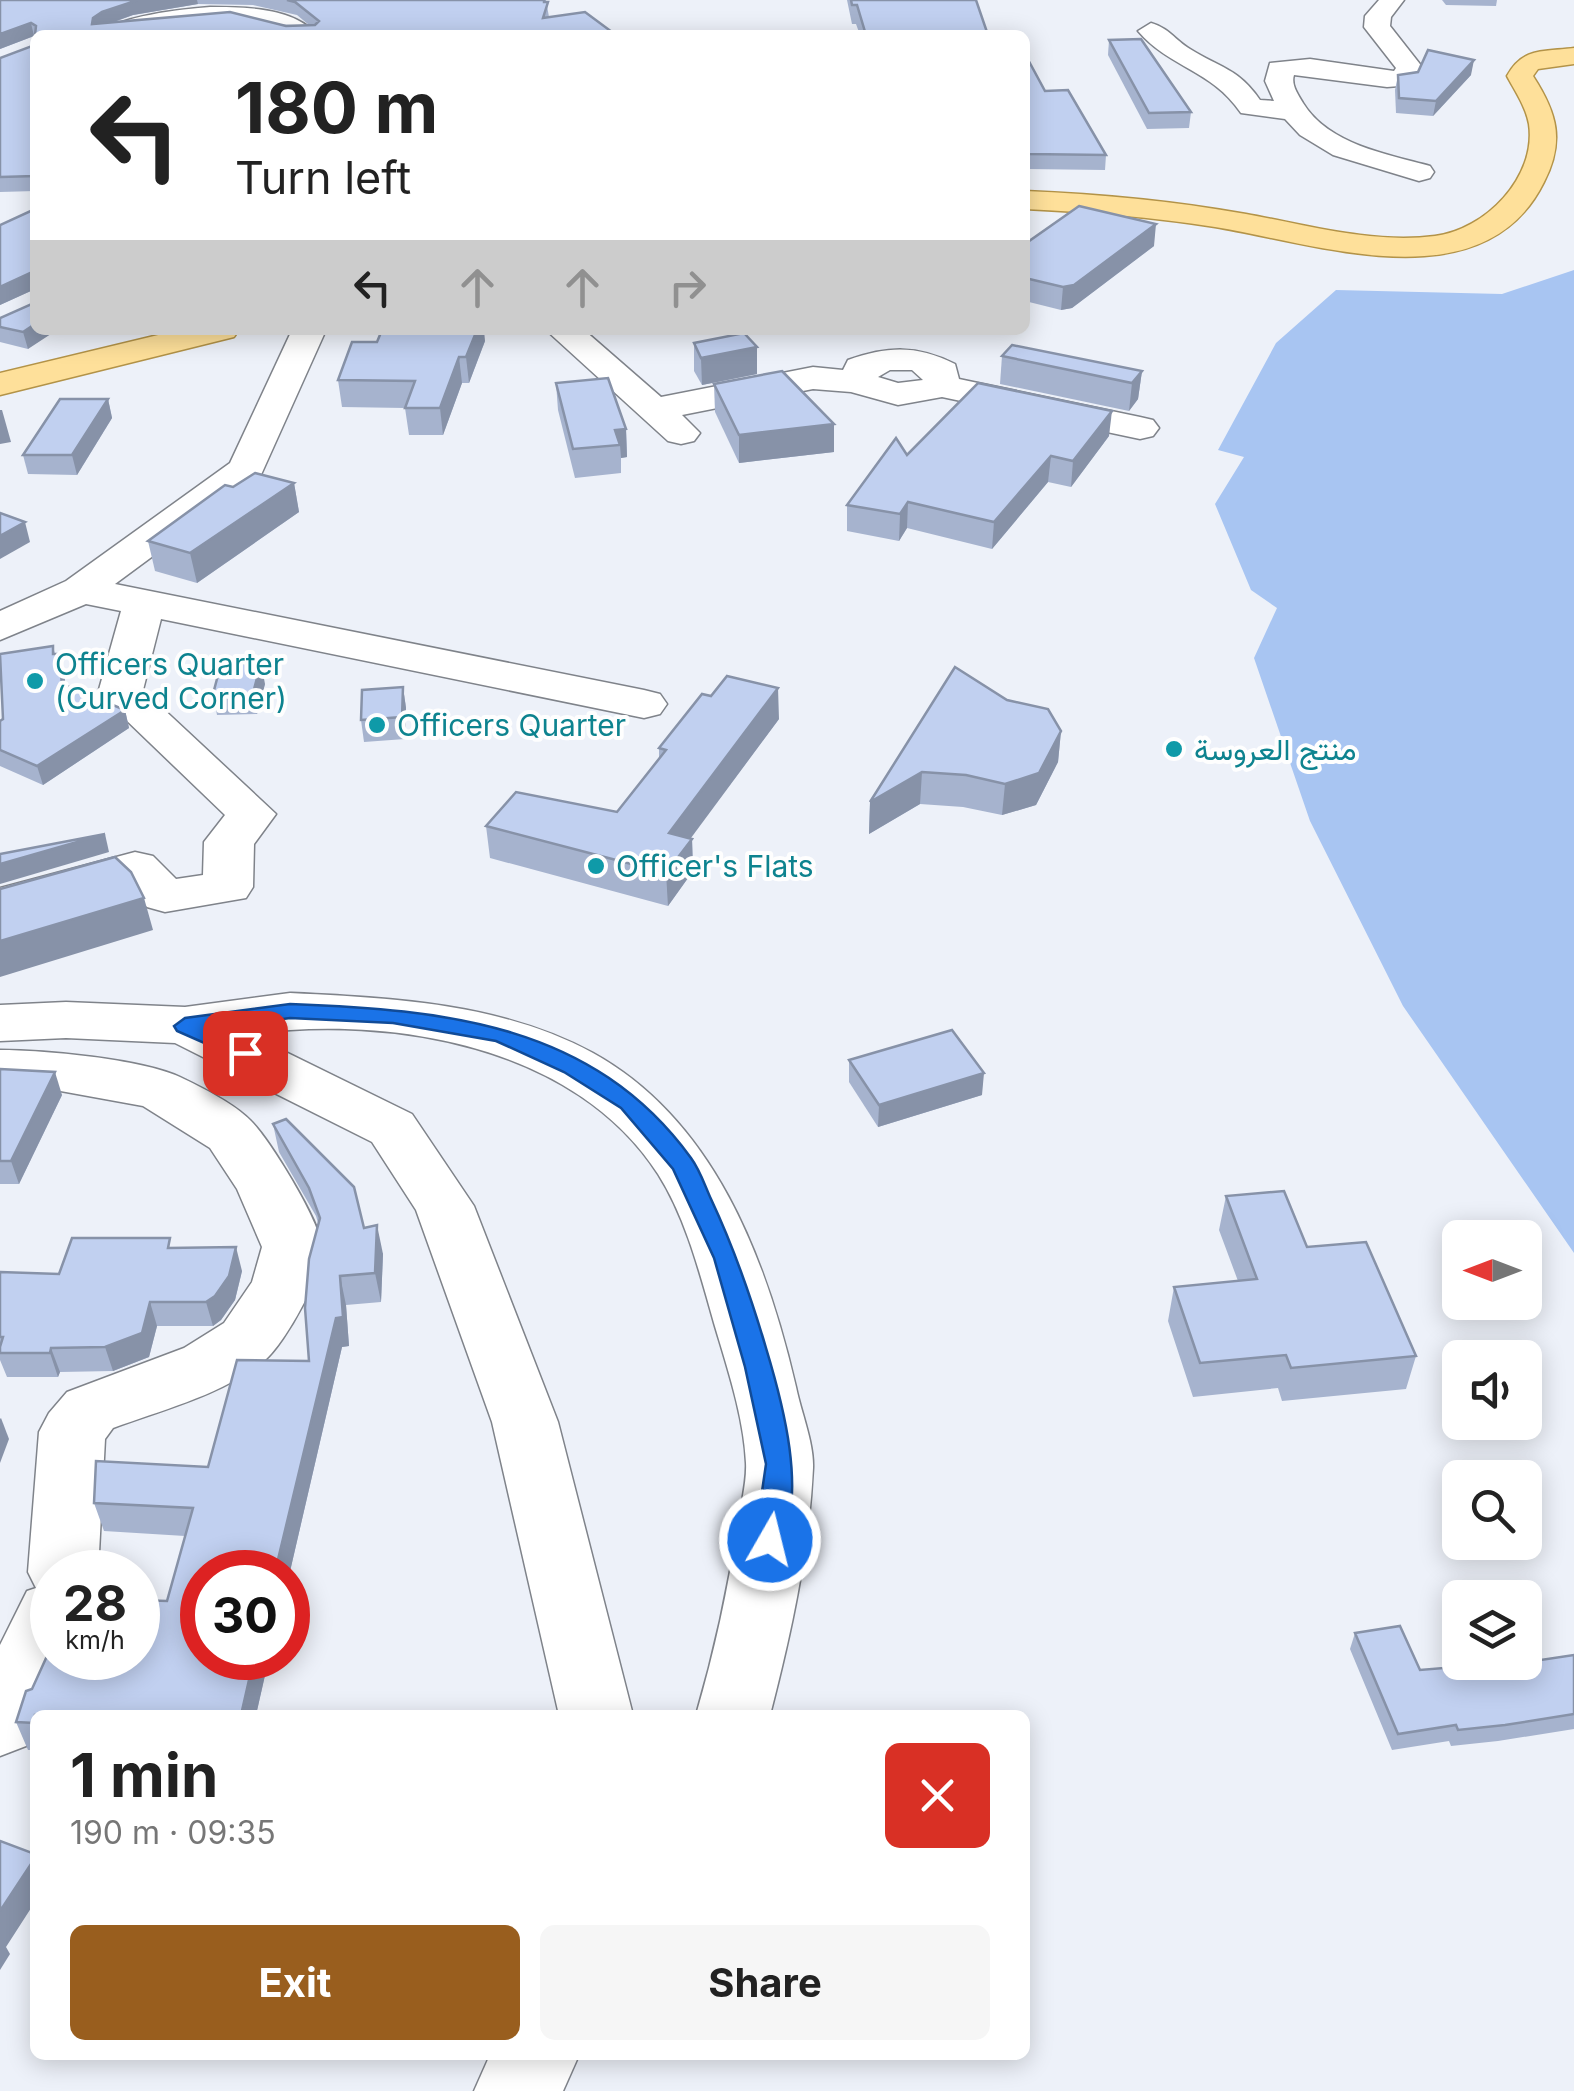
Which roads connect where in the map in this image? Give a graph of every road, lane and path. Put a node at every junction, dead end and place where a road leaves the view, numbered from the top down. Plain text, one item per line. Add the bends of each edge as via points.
1 (146, 0) edge
2 (1392, 0) edge
3 (84, 30) edge
4 (125, 30) edge
5 (299, 30) edge
6 (1150, 31) dead end
7 (1574, 56) edge
8 (1292, 111) junction
9 (1419, 172) dead end
10 (1030, 200) edge
11 (201, 335) edge
12 (308, 335) edge
13 (570, 335) edge
14 (0, 384) edge
15 (656, 409) junction
16 (1140, 428) dead end
17 (688, 440) dead end
18 (82, 590) junction
19 (144, 604) junction
20 (0, 626) edge
21 (644, 704) dead end
22 (0, 904) edge
23 (0, 1024) edge
24 (185, 1026) junction
25 (0, 1069) edge
26 (67, 1550) edge
27 (30, 1659) edge
28 (595, 1710) edge
29 (734, 1710) edge
30 (0, 1722) edge
31 (534, 2060) edge
32 (516, 2091) edge

1 - 3 street
2 - 8 street via 1377,27 1410,68 1402,78 1280,69 1277,80
4 - 5 street via 239,5 266,10
6 - 8 street via 1168,38 1180,55 1232,78 1251,107
7 - 10 main road via 1528,62 1520,76 1547,144 1520,200 1493,228 1460,240 1400,246 1183,212
8 - 9 street via 1332,145
11 - 14 main road
12 - 18 street via 246,469
13 - 15 street
15 - 16 street via 813,378 858,382 880,394 914,396 940,386
15 - 17 street
18 - 19 street
18 - 20 street
19 - 21 street
19 - 22 street via 120,693 252,814 229,842 228,887 165,896 136,868
23 - 24 street
24 - 28 street via 392,1128 444,1206 525,1422
24 - 29 street via 290,1011 393,1016 501,1034 572,1066 629,1103 683,1165 726,1258 780,1464 760,1616
25 - 26 street via 44,1069 159,1090 230,1134 264,1184 292,1248 281,1288 246,1340 208,1366 90,1410 72,1432
27 - 30 street
31 - 32 street

